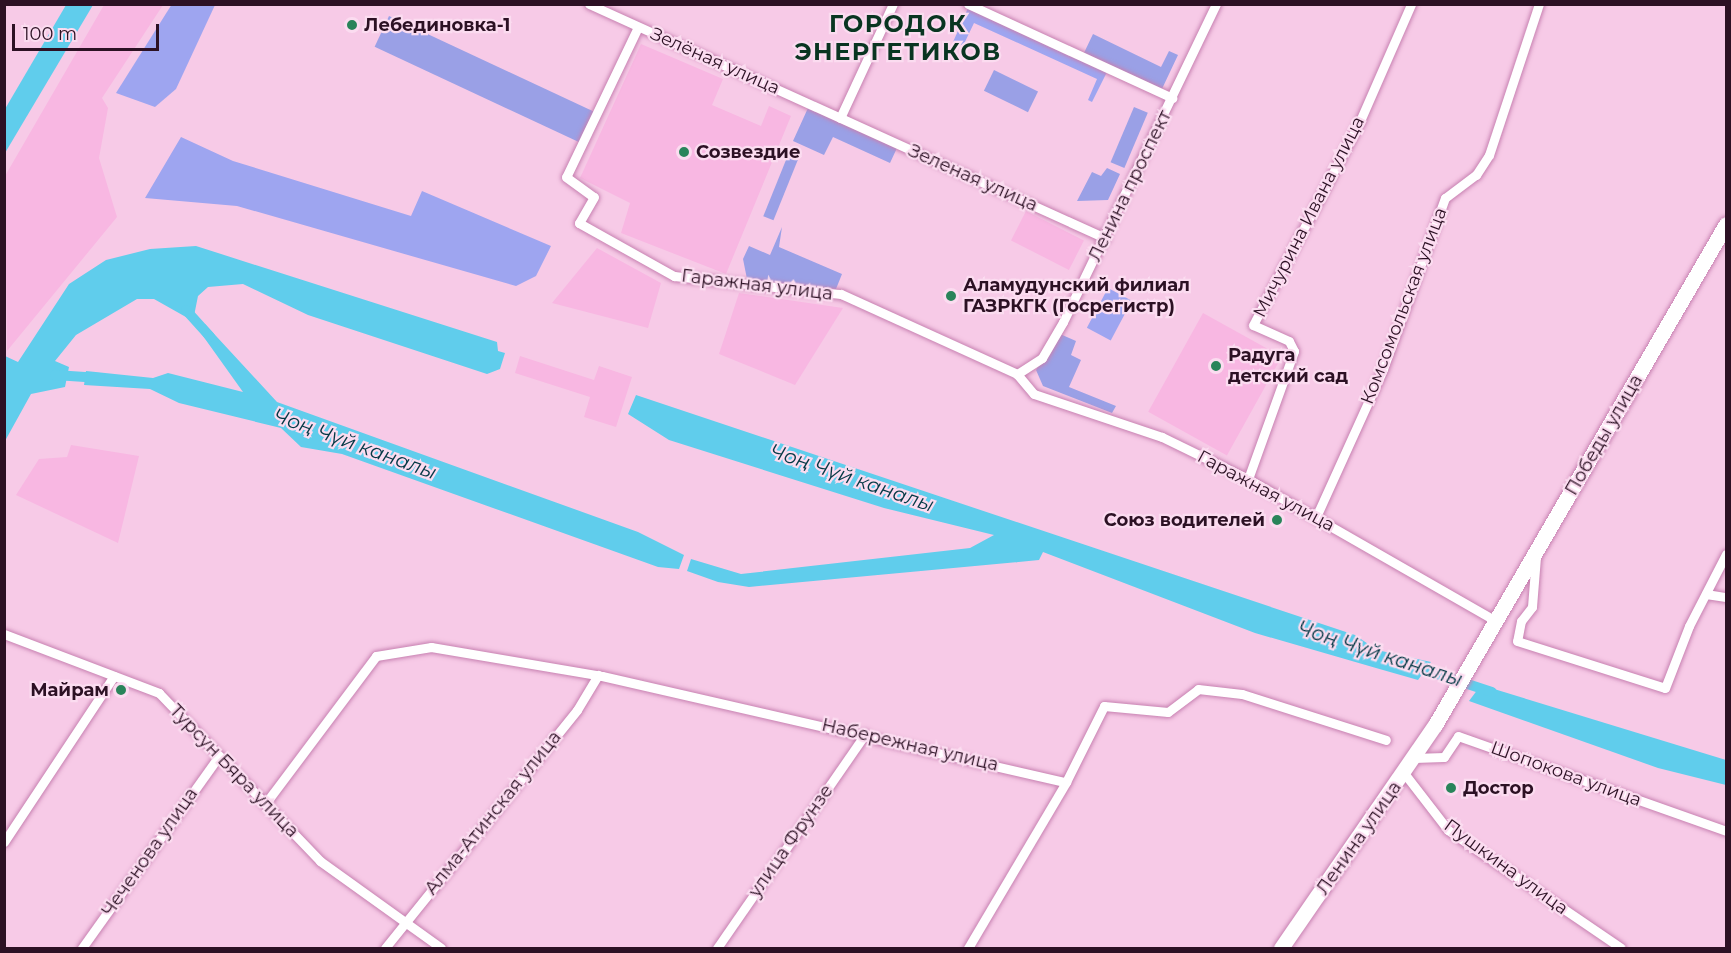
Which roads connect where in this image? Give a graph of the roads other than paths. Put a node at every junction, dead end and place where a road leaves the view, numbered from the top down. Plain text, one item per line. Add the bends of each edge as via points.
1 (589, 4) edge
2 (893, 4) edge
3 (968, 4) edge
4 (1216, 4) edge
5 (1411, 4) edge
6 (1539, 4) edge
7 (638, 27) junction
8 (1172, 98) junction
9 (840, 118) junction
10 (1726, 224) edge
11 (1105, 238) junction
12 (1017, 374) junction
13 (1248, 479) junction
14 (1316, 517) junction
15 (1536, 552) junction
16 (1726, 555) edge
17 (1706, 594) junction
18 (1726, 597) edge
19 (1496, 621) junction
20 (4, 634) edge
21 (598, 675) junction
22 (114, 676) junction
23 (1435, 725) joint
24 (865, 734) junction
25 (1386, 740) dead end
26 (219, 756) junction
27 (1414, 758) junction
28 (1404, 773) junction
29 (1066, 782) junction
30 (265, 804) junction
31 (1726, 831) edge
32 (4, 843) edge
33 (404, 923) junction
34 (82, 948) edge
35 (384, 948) edge
36 (441, 948) edge
37 (717, 948) edge
38 (968, 948) edge
39 (1281, 948) edge
40 (1621, 948) edge

1 - 7 street, Зелёная улица
2 - 9 street
3 - 8 street
4 - 8 street, Ленина проспект
5 - 13 street, Мичурина Ивана улица via 1360,121 1253,325 1289,341 1294,351
6 - 14 street, Комсомольская улица via 1489,155 1476,175 1445,198 1383,369
7 - 9 street, Зелёная улица
7 - 12 street, Гаражная улица via 566,177 594,197 579,223 674,276 841,294
8 - 11 street, Ленина проспект
9 - 11 street, Зеленая улица
10 - 15 main road, Победы улица
11 - 12 street, Ленина проспект via 1047,351
12 - 13 street, Гаражная улица via 1034,394 1162,437
13 - 14 street, Гаражная улица
14 - 19 street, Гаражная улица
15 - 17 street via 1532,607 1521,621 1517,641 1665,688
15 - 19 main road, Победы улица
16 - 17 street
17 - 18 street
19 - 23 main road, Победы улица
20 - 22 street, Турсун Бяра улица
21 - 24 street, Набережная улица
21 - 30 street, Набережная улица via 431,647 376,656
21 - 33 street, Алма-Атинская улица via 577,710
22 - 26 street, Турсун Бяра улица via 159,693
22 - 32 street via 75,743
23 - 27 main road, Ленина улица
24 - 29 street, Набережная улица
24 - 37 street, улица Фрунзе
25 - 29 street via 1242,694 1198,689 1168,711 1104,706
26 - 30 street, Турсун Бяра улица
26 - 34 street, Чеченова улица
27 - 28 main road, Ленина улица
27 - 31 street, Шопокова улица via 1444,757 1458,736
28 - 39 main road, Ленина улица
28 - 40 street, Пушкина улица via 1448,830
29 - 38 street
30 - 33 street, Турсун Бяра улица via 320,861
33 - 35 street, Алма-Атинская улица
33 - 36 street, Турсун Бяра улица

